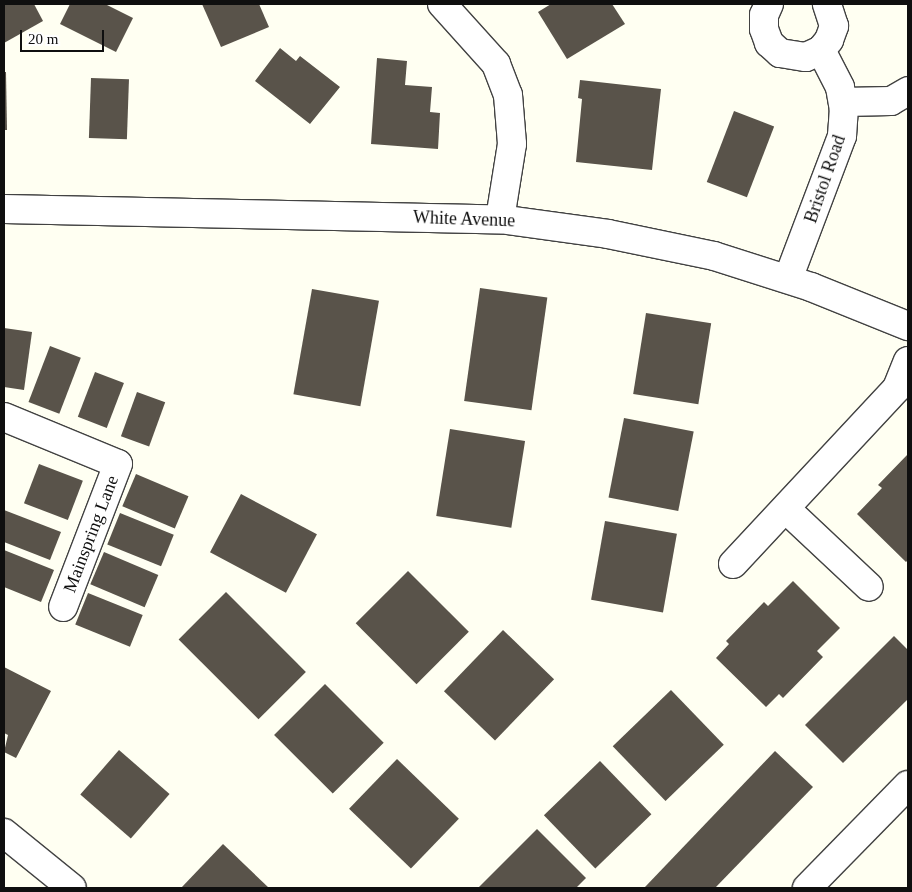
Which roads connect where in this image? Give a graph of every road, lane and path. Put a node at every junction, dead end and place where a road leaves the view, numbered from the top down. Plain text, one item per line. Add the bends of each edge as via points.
1 (442, 4) edge
2 (769, 4) edge
3 (827, 4) edge
4 (821, 50) junction
5 (908, 91) edge
6 (843, 102) junction
7 (4, 209) edge
8 (500, 219) junction
9 (788, 279) junction
10 (908, 326) edge
11 (908, 361) edge
12 (4, 417) edge
13 (787, 510) junction
14 (733, 564) dead end
15 (869, 587) dead end
16 (63, 607) dead end
17 (908, 785) edge
18 (4, 833) edge
19 (72, 888) edge
20 (807, 888) edge

1 - 8 street via 496,64 508,95 512,144
2 - 4 street via 764,29 769,43 780,53 806,58
3 - 4 street via 834,26
4 - 6 street, Bristol Road via 840,87
5 - 6 street via 891,101
6 - 9 street, Bristol Road via 842,136
7 - 8 street, White Avenue
8 - 9 street, White Avenue via 627,238 714,256
9 - 10 street, White Avenue
11 - 13 street via 897,388
12 - 16 street, Mainspring Lane via 118,464
13 - 14 street
13 - 15 street
17 - 20 street
18 - 19 street

